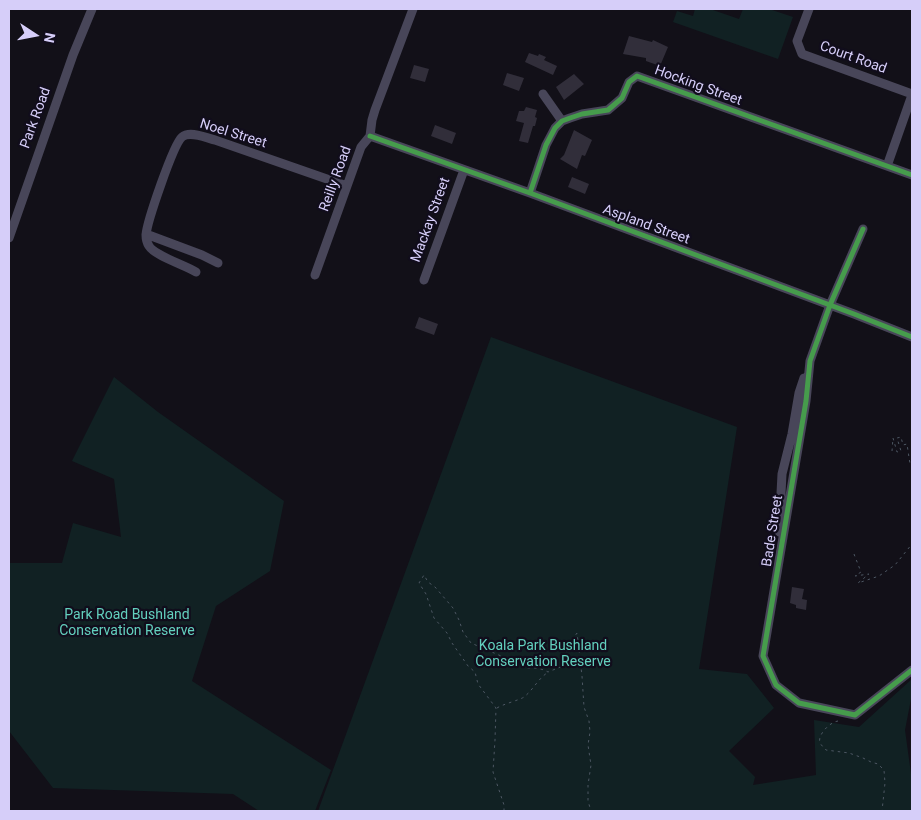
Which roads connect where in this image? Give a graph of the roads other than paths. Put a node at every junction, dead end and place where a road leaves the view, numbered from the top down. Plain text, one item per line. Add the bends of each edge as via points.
1 (92, 9) edge
2 (413, 9) edge
3 (809, 9) edge
4 (543, 94) dead end
5 (912, 95) edge
6 (562, 121) junction
7 (370, 136) junction
8 (887, 166) junction
9 (464, 170) junction
10 (912, 175) edge
11 (347, 186) junction
12 (530, 194) junction
13 (863, 229) dead end
14 (146, 234) junction
15 (9, 238) edge
16 (218, 263) dead end
17 (196, 272) dead end
18 (315, 275) dead end
19 (424, 280) dead end
20 (830, 305) junction
21 (912, 337) edge
22 (912, 670) edge

1 - 15 street, Park Road
2 - 7 street, Reilly Road via 372,120
3 - 5 street, Court Road via 798,41 802,54
4 - 6 street
5 - 8 street
6 - 8 street, Hocking Street via 608,110 622,98 629,82 637,76
6 - 12 street via 546,145
7 - 9 street, Aspland Street
7 - 11 street, Reilly Road via 361,147
8 - 10 street
9 - 12 street, Aspland Street
9 - 19 street, Mackay Street
11 - 14 street, Noel Street via 215,140 188,134 182,137 172,154
11 - 18 street, Reilly Road
12 - 20 street, Aspland Street
13 - 20 street, Bade Street
14 - 16 street
14 - 17 street via 152,250
20 - 21 street, Aspland Street
20 - 22 street, Bade Street via 810,361 763,656 776,685 799,703 856,715

